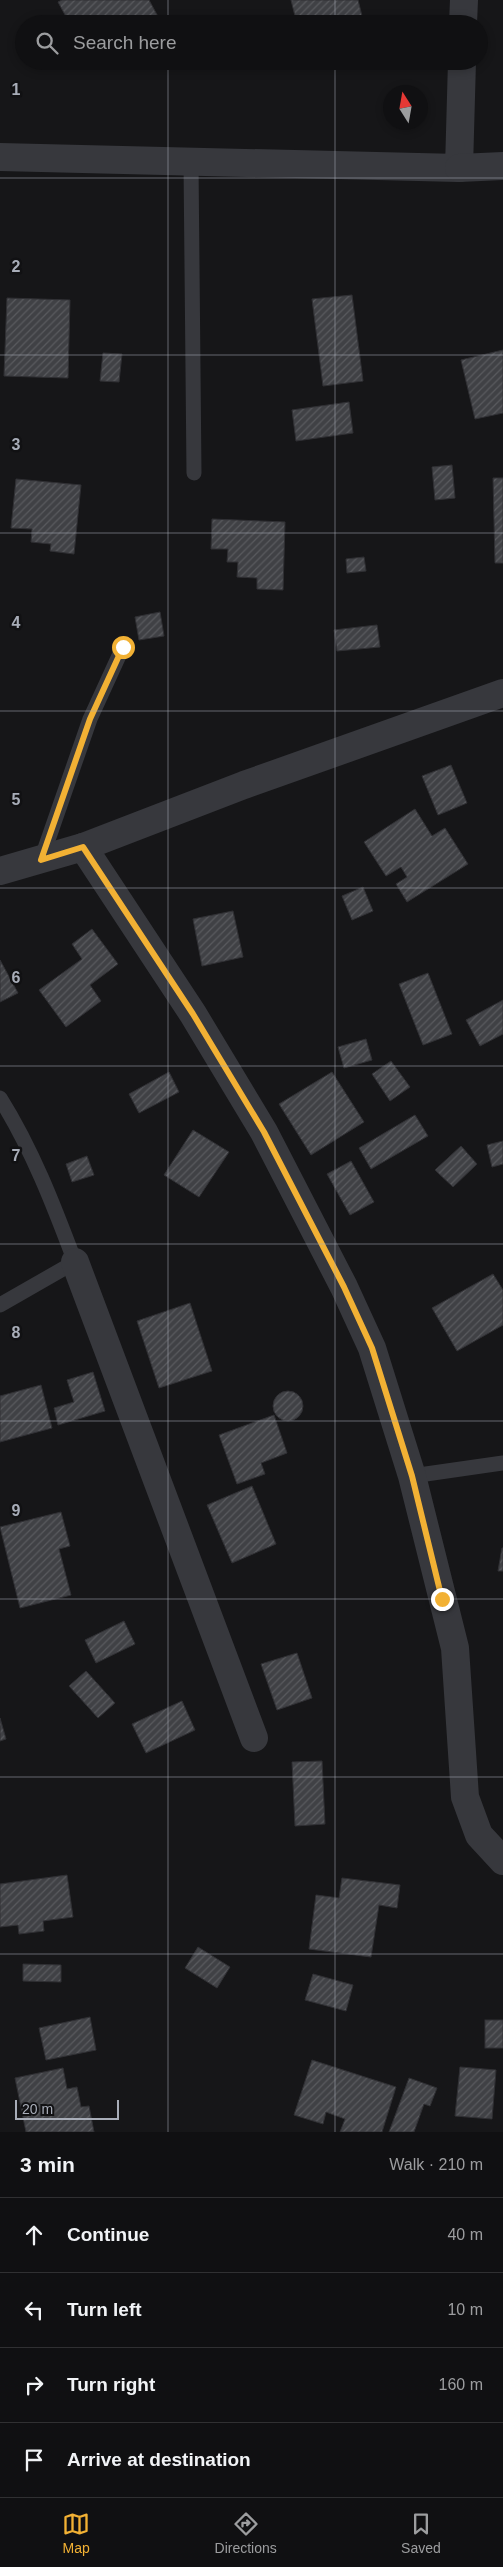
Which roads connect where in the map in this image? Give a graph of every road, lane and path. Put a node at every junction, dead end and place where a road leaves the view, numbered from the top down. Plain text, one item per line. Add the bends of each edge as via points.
1 (464, 0) edge
2 (463, 15) edge
3 (462, 70) edge
4 (0, 158) edge
5 (191, 163) junction
6 (503, 166) edge
7 (459, 168) junction
8 (194, 473) dead end
9 (123, 647) dead end
10 (503, 693) edge
11 (83, 847) junction
12 (41, 860) junction
13 (0, 872) edge
14 (0, 1098) edge
15 (75, 1262) junction
16 (0, 1305) edge
17 (503, 1463) edge
18 (412, 1476) junction
19 (254, 1738) dead end
20 (503, 1861) edge

1 - 2 street
3 - 7 street
4 - 5 street
5 - 7 street
5 - 8 lane
6 - 7 street
9 - 12 lane via 90,719
10 - 11 street via 244,785
11 - 12 street
11 - 18 street via 193,1014 264,1132 372,1348
12 - 13 street
14 - 15 lane via 40,1175
15 - 16 lane
15 - 19 street
17 - 18 lane
18 - 20 street via 455,1648 465,1797 479,1835

